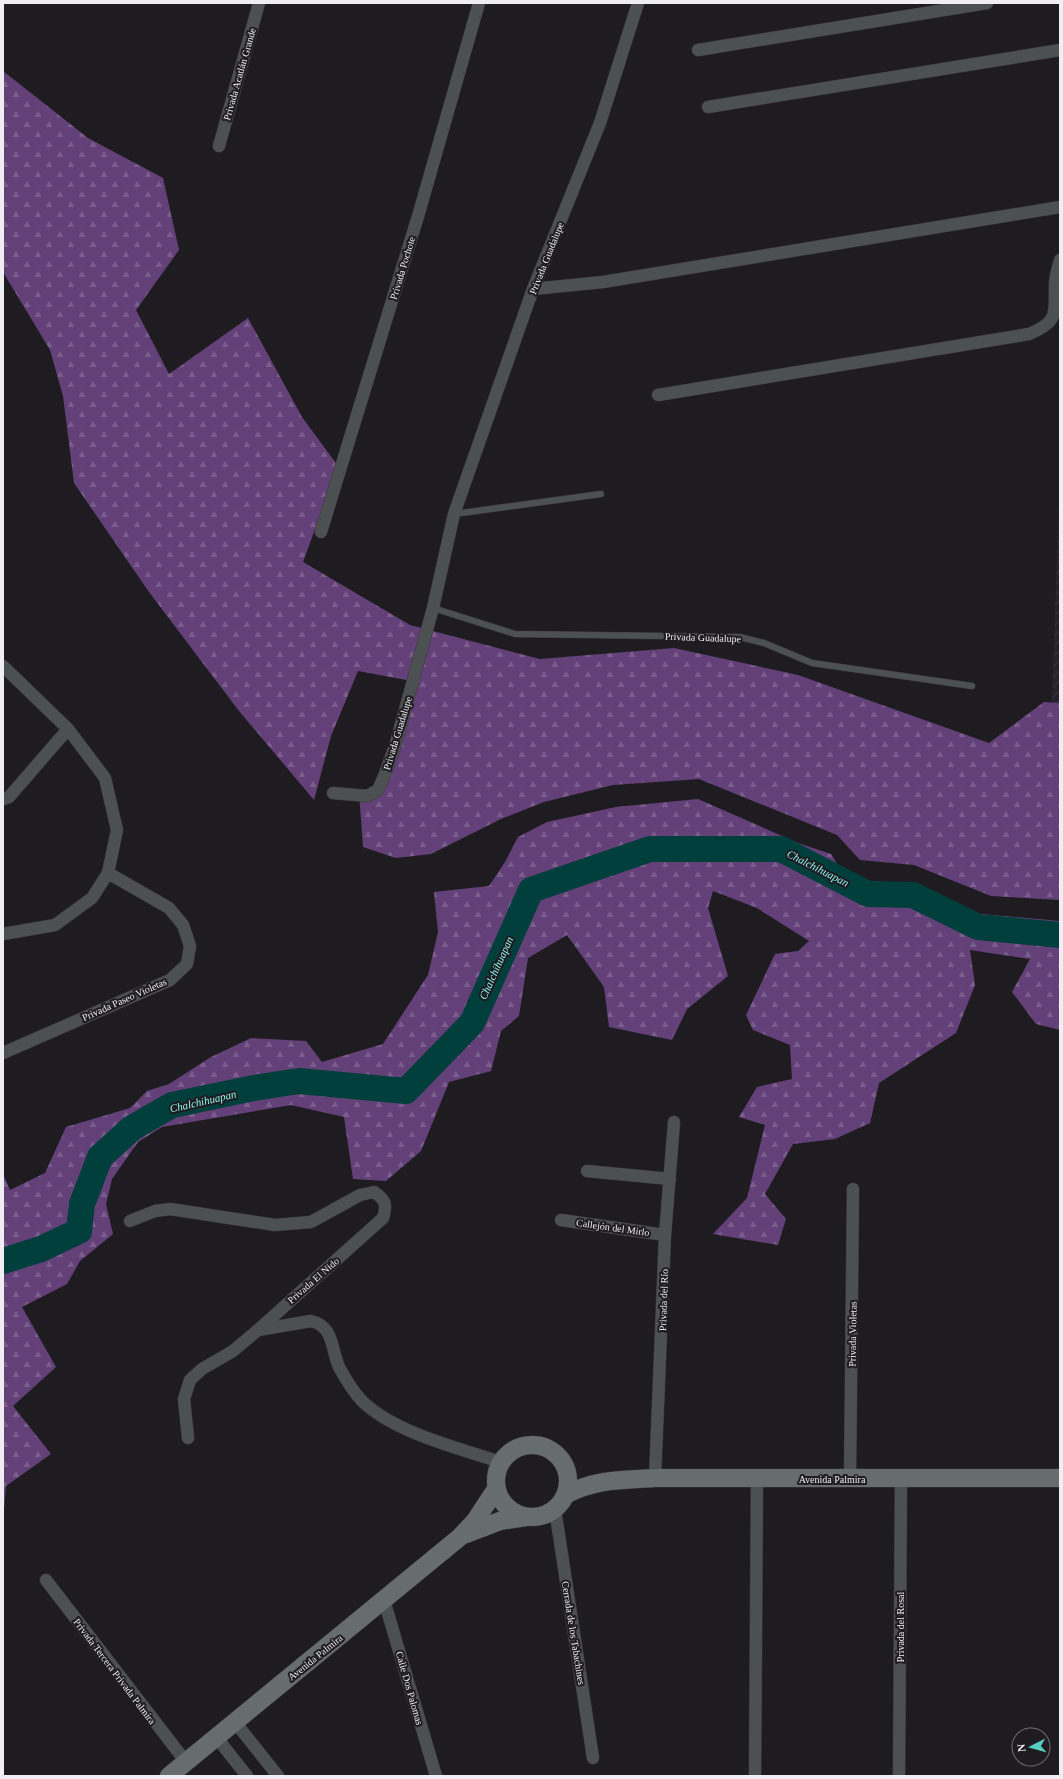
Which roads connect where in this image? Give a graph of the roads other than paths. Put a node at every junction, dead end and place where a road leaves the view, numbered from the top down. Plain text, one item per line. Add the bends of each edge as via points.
1 (259, 3) edge
2 (478, 3) edge
3 (638, 3) edge
4 (987, 3) edge
5 (698, 50) dead end
6 (1060, 50) edge
7 (708, 107) dead end
8 (219, 146) dead end
9 (1060, 207) edge
10 (1060, 260) edge
11 (533, 289) junction
12 (658, 395) dead end
13 (601, 494) dead end
14 (454, 514) junction
15 (321, 532) dead end
16 (432, 608) junction
17 (3, 666) edge
18 (972, 686) dead end
19 (68, 729) junction
20 (333, 793) dead end
21 (3, 799) edge
22 (108, 873) junction
23 (3, 934) edge
24 (3, 1053) edge
25 (674, 1122) dead end
26 (587, 1171) dead end
27 (670, 1179) junction
28 (853, 1189) dead end
29 (561, 1220) dead end
30 (130, 1222) dead end
31 (665, 1235) junction
32 (258, 1330) junction
33 (188, 1438) dead end
34 (500, 1462) junction
35 (564, 1464) junction
36 (656, 1478) junction
37 (901, 1478) junction
38 (1060, 1478) edge
39 (757, 1479) junction
40 (850, 1479) junction
41 (604, 1481) junction
42 (496, 1489) junction
43 (560, 1502) junction
44 (526, 1517) junction
45 (460, 1537) junction
46 (46, 1580) dead end
47 (384, 1600) junction
48 (235, 1722) junction
49 (217, 1738) junction
50 (593, 1758) dead end
51 (186, 1762) junction
52 (170, 1776) edge
53 (247, 1776) edge
54 (278, 1776) edge
55 (436, 1776) edge
56 (755, 1776) edge
57 (900, 1776) edge

1 - 8 street, Privada Acatlán Grande
2 - 15 street, Privada Pochote via 419,213
3 - 11 street, Privada Guadalupe via 600,123
4 - 5 street
6 - 7 street
9 - 11 street via 603,282
10 - 12 street via 1055,282 1055,313 1045,327 1029,334
11 - 14 street, Privada Guadalupe
13 - 14 lane
14 - 16 street, Privada Guadalupe
16 - 18 lane, Privada Guadalupe via 515,634 740,637 812,663
16 - 20 street, Privada Guadalupe via 395,746 378,790 367,796
17 - 19 street
19 - 21 street via 9,797
19 - 22 street via 105,778 117,830
22 - 23 street via 92,898 55,925
22 - 24 street, Privada Paseo Violetas via 169,908 183,926 190,946 187,964 170,980
25 - 27 street, Privada del Río
26 - 27 street
27 - 31 street, Privada del Río
28 - 40 street, Privada Violetas
29 - 31 street, Callejón del Mirlo
30 - 32 street, Privada El Nido via 155,1211 170,1209 274,1225 311,1222 360,1195 374,1192 383,1197 386,1205 383,1218
31 - 36 street, Privada del Río
32 - 33 street via 233,1351 190,1380 184,1400
32 - 34 street via 311,1321 319,1323 331,1338 338,1365 350,1388 364,1403 399,1426
34 - 35 main road via 520,1446 537,1445 552,1451
34 - 42 main road via 495,1479
35 - 41 main road, Avenida Palmira via 583,1476
35 - 43 main road via 568,1479
36 - 39 main road, Avenida Palmira
36 - 41 main road, Avenida Palmira
37 - 38 main road, Avenida Palmira
37 - 40 main road, Avenida Palmira
37 - 57 street, Privada del Rosal
39 - 40 main road, Avenida Palmira
39 - 56 street
41 - 43 main road, Avenida Palmira via 584,1486
42 - 44 main road via 507,1507
42 - 45 main road, Avenida Palmira via 475,1521
43 - 44 main road via 546,1514
43 - 50 street, Cerrada de los Tabachines
44 - 45 main road, Avenida Palmira via 500,1521
45 - 47 main road, Avenida Palmira
46 - 51 street, Privada Tercera Privada Palmira
47 - 48 main road, Avenida Palmira
47 - 55 street, Calle Dos Palomas
48 - 49 main road, Avenida Palmira
48 - 54 street
49 - 51 main road, Avenida Palmira
49 - 53 street
51 - 52 main road, Avenida Palmira

